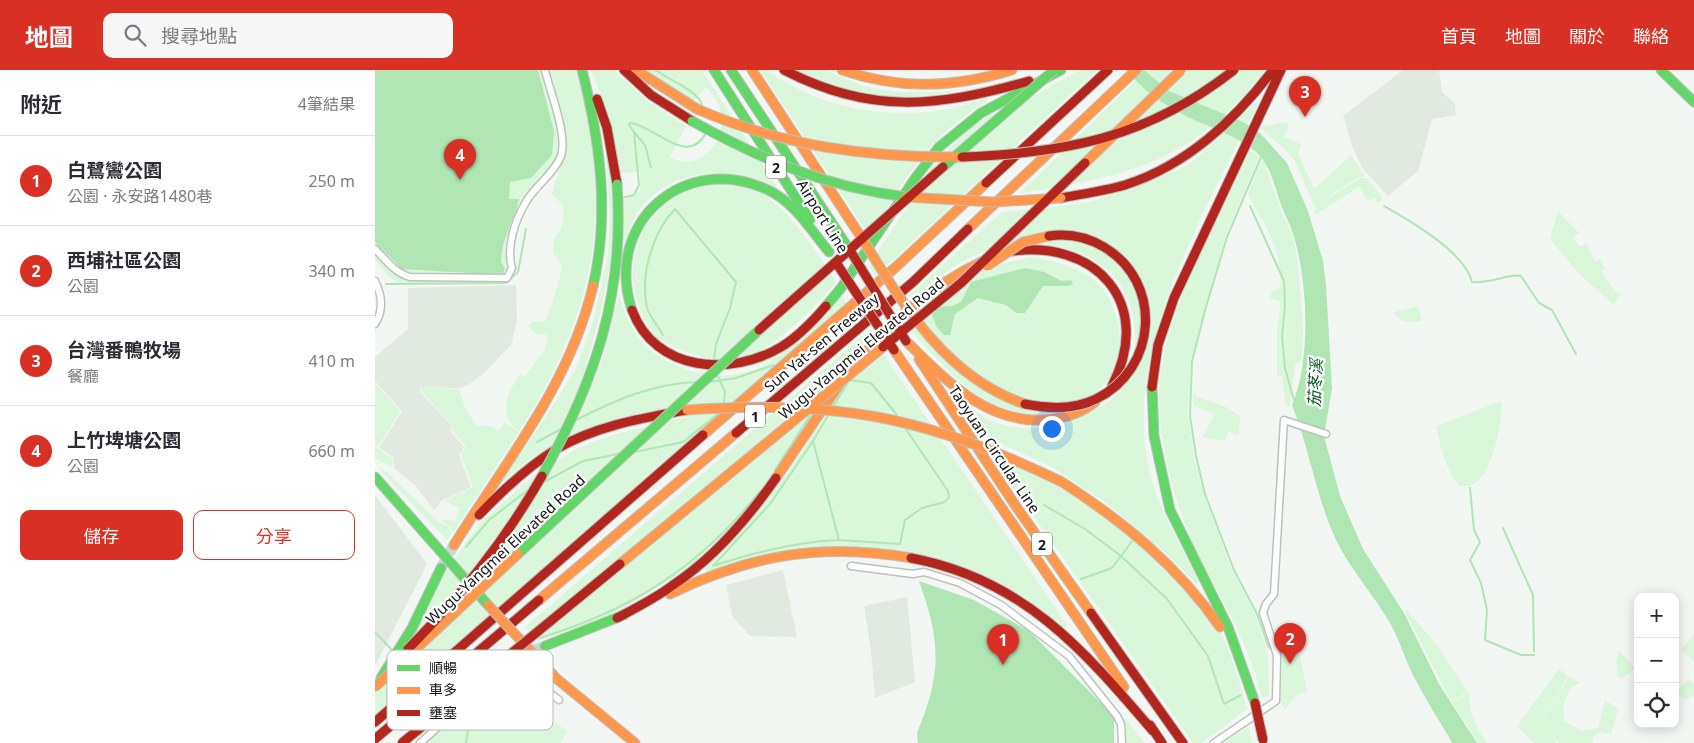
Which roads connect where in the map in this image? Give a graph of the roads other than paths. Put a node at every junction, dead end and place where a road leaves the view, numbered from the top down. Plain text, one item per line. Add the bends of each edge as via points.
1 (545, 70) edge
2 (584, 70) edge
3 (624, 70) edge
4 (636, 70) edge
5 (714, 70) edge
6 (731, 70) edge
7 (752, 70) edge
8 (784, 70) edge
9 (842, 70) edge
10 (1012, 70) edge
11 (1053, 70) edge
12 (1060, 70) edge
13 (1108, 70) edge
14 (1136, 70) edge
15 (1181, 70) edge
16 (1234, 70) edge
17 (1273, 70) edge
18 (1281, 70) edge
19 (1661, 70) edge
20 (1694, 102) edge
21 (375, 249) edge
22 (829, 252) junction
23 (375, 281) edge
24 (961, 283) junction
25 (375, 324) edge
26 (906, 341) junction
27 (894, 350) joint
28 (1326, 434) dead end
29 (375, 477) edge
30 (462, 533) junction
31 (454, 545) tunnel mouth
32 (851, 566) dead end
33 (441, 568) tunnel mouth
34 (617, 618) junction
35 (545, 646) tunnel mouth
36 (398, 650) edge
37 (408, 650) edge
38 (416, 650) edge
39 (458, 650) edge
40 (482, 650) edge
41 (515, 650) edge
42 (529, 650) edge
43 (1237, 654) junction
44 (387, 667) edge
45 (387, 672) edge
46 (387, 675) edge
47 (553, 675) edge
48 (375, 685) edge
49 (553, 696) edge
50 (559, 700) dead end
51 (387, 712) edge
52 (375, 722) edge
53 (388, 730) edge
54 (392, 730) edge
55 (418, 730) edge
56 (435, 730) edge
57 (1153, 731) junction
58 (375, 741) edge
59 (1263, 741) edge
60 (402, 743) edge
61 (420, 743) edge
62 (635, 743) edge
63 (1122, 743) edge
64 (1162, 743) edge
65 (1183, 743) edge
66 (1214, 743) edge

1 - 21 street via 559,122 561,152 556,164 526,202 510,245 512,268 507,278 410,277 393,268
2 - 30 main road via 597,127 603,182 598,272 580,334 555,387
2 - 37 main road, bridge via 607,128 617,184 619,242 614,292 601,342 574,411 539,481 493,553 454,602
3 - 17 main road, bridge via 651,95 693,121 790,170 872,192 948,201 1007,202 1061,198 1126,184 1157,172 1212,136 1248,103
4 - 16 main road, bridge via 672,96 740,128 852,152 924,157 1007,155 1079,146 1112,137 1161,118 1211,89
5 - 22 main road, Airport Line / 2
6 - 26 main road, Airport Line / 2, bridge
7 - 24 main road, bridge via 918,323 943,353 971,377 1016,401 1036,407 1066,408 1097,400 1109,393 1138,360 1148,326 1143,292 1129,267 1097,241 1083,236 1056,234 1029,240
8 - 12 main road via 839,95 897,104 979,94
9 - 10 main road via 884,83 918,87 952,86
11 - 38 main road, Wugu-Yangmei Elevated Road, bridge via 800,291
12 - 22 main road via 982,111 940,146 920,170 873,245 838,291 815,318 775,352 757,361 738,365 695,366 659,348 639,324 630,306 625,267 634,230 661,198 704,179 741,179 771,191 789,205
13 - 39 main road, Sun Yat-sen Freeway / 1 via 883,279
14 - 40 main road, Sun Yat-sen Freeway / 1 via 913,282
15 - 24 main road, Wugu-Yangmei Elevated Road / 1, bridge
18 - 43 main road via 1178,287 1155,360 1151,415 1156,453 1171,512 1208,585
19 - 20 main road
22 - 27 main road, Airport Line / 2, bridge
23 - 25 street via 381,303
24 - 41 main road, Wugu-Yangmei Elevated Road / 1, bridge
26 - 34 main road via 963,395 991,411 1032,422 1076,414 1108,391 1124,361 1128,342 1124,310 1115,292 1105,277 1071,254 1028,248 1001,253 953,276 885,330 864,352 776,481 718,549 657,596
26 - 65 main road, Taoyuan Circular Line / 2 via 1015,505
27 - 57 main road, Taoyuan Circular Line / 2
28 - 66 street via 1284,420 1274,594 1263,612 1277,655 1276,701
29 - 42 main road, bridge
30 - 31 main road
30 - 43 main road, bridge via 503,491 557,449 605,429 650,417 731,405 792,405 873,413 954,434 1016,458 1061,482 1119,520 1168,561 1206,605
32 - 63 street via 913,574 924,572 960,583 1001,604 1069,656 1117,716
33 - 36 main road
34 - 35 main road
34 - 57 main road via 709,576 779,556 848,550 896,556 970,576 1029,606 1075,643
43 - 59 main road, bridge via 1255,703
44 - 48 main road
45 - 48 main road, bridge
46 - 48 main road, Wugu-Yangmei Elevated Road, bridge
47 - 62 main road, bridge
49 - 50 street
51 - 52 main road, Sun Yat-sen Freeway / 1
53 - 58 main road, Sun Yat-sen Freeway / 1
54 - 58 main road
55 - 60 main road, Wugu-Yangmei Elevated Road / 1, bridge
56 - 61 street
57 - 64 main road, Taoyuan Circular Line / 2

